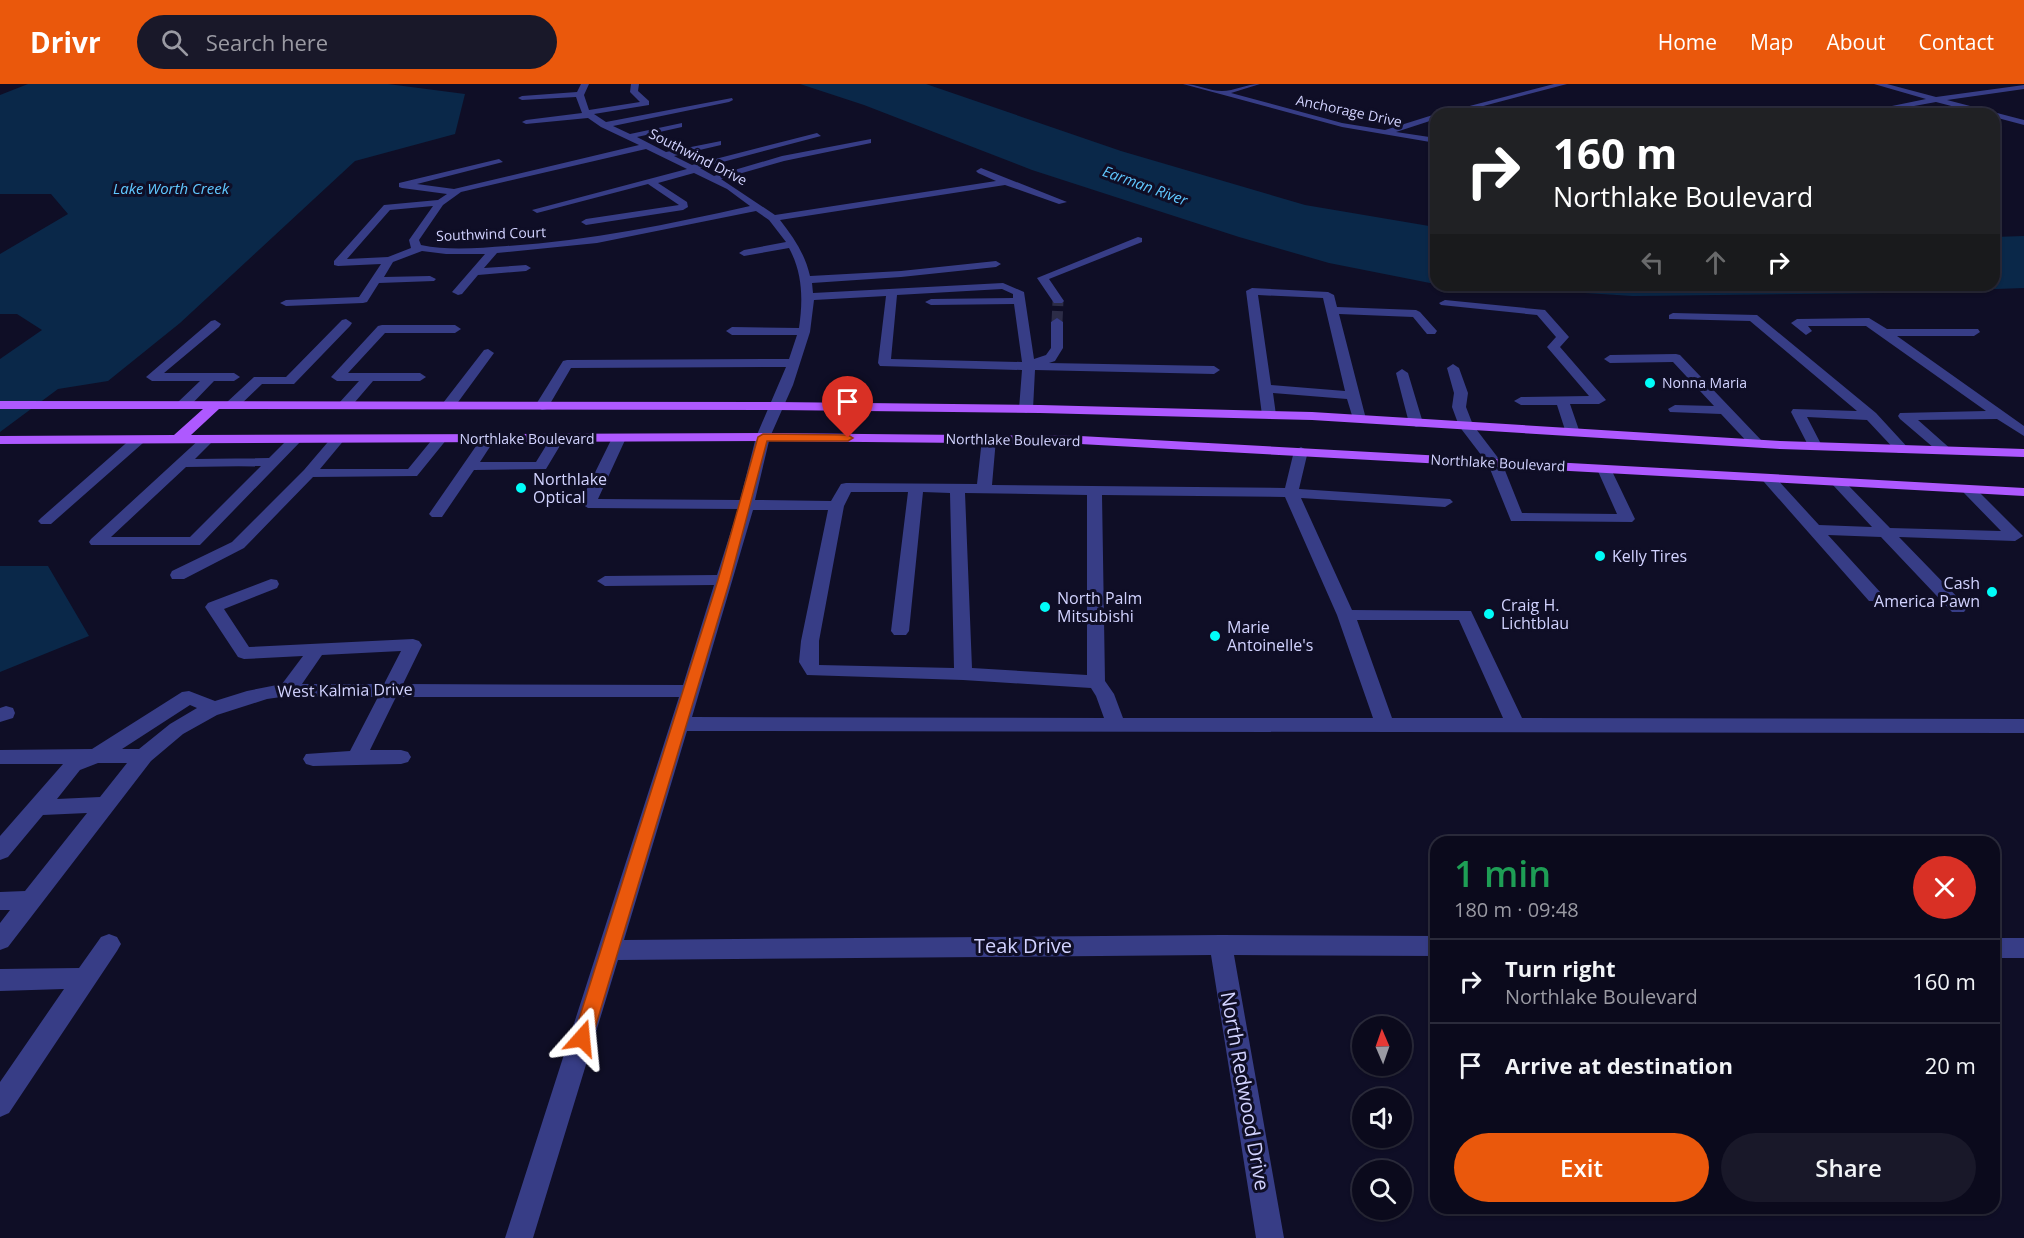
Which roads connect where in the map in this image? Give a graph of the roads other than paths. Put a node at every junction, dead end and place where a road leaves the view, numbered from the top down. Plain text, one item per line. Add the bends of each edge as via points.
1 (635, 84) edge
2 (1187, 84) edge
3 (1256, 84) edge
4 (1563, 84) edge
5 (1878, 84) edge
6 (2008, 84) edge
7 (2021, 87) edge
8 (1221, 93) junction
9 (522, 98) dead end
10 (1936, 99) junction
11 (729, 100) dead end
12 (582, 102) edge
13 (1467, 108) edge
14 (1889, 108) edge
15 (1970, 108) edge
16 (2000, 116) edge
17 (1430, 118) edge
18 (526, 122) dead end
19 (2024, 123) edge
20 (604, 125) junction
21 (679, 125) dead end
22 (1383, 133) junction
23 (817, 136) dead end
24 (628, 137) junction
25 (1430, 140) edge
26 (868, 141) dead end
27 (718, 143) dead end
28 (646, 146) junction
29 (665, 155) junction
30 (500, 162) dead end
31 (693, 169) junction
32 (981, 171) dead end
33 (661, 178) junction
34 (712, 179) junction
35 (1006, 182) junction
36 (456, 192) junction
37 (1062, 202) dead end
38 (440, 203) junction
39 (759, 207) junction
40 (537, 210) dead end
41 (773, 218) junction
42 (586, 222) dead end
43 (1138, 240) dead end
44 (793, 244) junction
45 (421, 248) junction
46 (494, 250) junction
47 (389, 260) junction
48 (996, 264) dead end
49 (526, 268) dead end
50 (750, 268) dead end
51 (476, 272) junction
52 (430, 279) dead end
53 (377, 280) junction
54 (807, 280) junction
55 (1028, 283) junction
56 (458, 292) dead end
57 (808, 297) junction
58 (892, 297) junction
59 (1019, 301) junction
60 (1058, 301) dead end
61 (286, 303) dead end
62 (1445, 303) dead end
63 (1332, 310) junction
64 (1384, 313) junction
65 (1673, 317) dead end
66 (1057, 322) tunnel mouth
67 (346, 323) dead end
68 (215, 324) dead end
69 (1387, 327) dead end
70 (455, 329) dead end
71 (1431, 331) dead end
72 (1806, 331) dead end
73 (732, 332) dead end
74 (804, 332) junction
75 (1974, 332) dead end
76 (1885, 333) junction
77 (488, 353) dead end
78 (1610, 359) dead end
79 (794, 363) junction
80 (1029, 365) junction
81 (1453, 368) dead end
82 (1214, 370) dead end
83 (1402, 373) dead end
84 (211, 377) junction
85 (234, 377) dead end
86 (420, 377) dead end
87 (369, 378) junction
88 (1266, 389) junction
89 (1353, 395) junction
90 (1562, 400) junction
91 (1521, 401) dead end
92 (0, 405) edge
93 (182, 406) junction
94 (215, 406) junction
95 (231, 406) junction
96 (344, 406) junction
97 (448, 406) junction
98 (542, 406) junction
99 (777, 406) junction
100 (1026, 409) junction
101 (1675, 409) dead end
102 (1723, 410) junction
103 (1269, 415) junction
104 (2000, 415) junction
105 (1871, 416) junction
106 (1359, 419) junction
107 (1416, 423) junction
108 (1466, 426) junction
109 (2024, 432) edge
110 (1573, 433) junction
111 (763, 437) junction
112 (619, 438) junction
113 (440, 439) junction
114 (488, 439) junction
115 (557, 439) junction
116 (7, 440) edge
117 (138, 440) junction
118 (177, 440) junction
119 (207, 440) junction
120 (295, 440) junction
121 (338, 440) junction
122 (989, 440) junction
123 (1757, 444) junction
124 (1815, 446) junction
125 (1903, 450) junction
126 (1301, 451) junction
127 (1946, 451) junction
128 (2024, 453) edge
129 (273, 462) junction
130 (180, 463) junction
131 (1495, 463) junction
132 (470, 466) junction
133 (1604, 469) junction
134 (309, 472) junction
135 (1770, 479) junction
136 (1839, 484) junction
137 (916, 488) junction
138 (957, 488) junction
139 (984, 489) junction
140 (1094, 490) junction
141 (1969, 490) junction
142 (2024, 492) edge
143 (1292, 493) junction
144 (1445, 502) dead end
145 (747, 504) junction
146 (836, 506) junction
147 (437, 514) dead end
148 (46, 521) dead end
149 (1816, 530) junction
150 (1886, 532) junction
151 (2019, 540) edge
152 (178, 574) dead end
153 (724, 580) junction
154 (604, 581) dead end
155 (271, 584) dead end
156 (1875, 597) dead end
157 (1958, 608) dead end
158 (1346, 615) junction
159 (900, 631) dead end
160 (317, 649) junction
161 (963, 674) junction
162 (1096, 682) junction
163 (392, 688) junction
164 (288, 690) junction
165 (690, 691) junction
166 (214, 708) junction
167 (680, 724) junction
168 (1116, 725) junction
169 (1385, 726) junction
170 (1516, 726) junction
171 (2024, 726) edge
172 (96, 756) junction
173 (144, 756) junction
174 (0, 757) edge
175 (401, 757) dead end
176 (356, 758) junction
177 (313, 759) dead end
178 (106, 805) junction
179 (38, 807) junction
180 (0, 851) edge
181 (31, 900) junction
182 (0, 901) edge
183 (0, 940) edge
184 (109, 944) dead end
185 (1221, 945) junction
186 (1430, 946) edge
187 (2000, 948) edge
188 (2024, 948) edge
189 (610, 950) junction
190 (85, 978) junction
191 (0, 980) edge
192 (0, 1104) edge
193 (519, 1238) edge
194 (1270, 1238) edge

1 - 12 street via 634,92 646,103
2 - 8 street, Anchorage Drive
3 - 8 street
4 - 13 street
5 - 10 street
6 - 7 street
7 - 10 street
8 - 22 street, Anchorage Drive
9 - 12 street
10 - 14 street
10 - 15 street
11 - 20 street
12 - 18 street
12 - 20 street, Southwind Drive
16 - 19 street
17 - 22 street
20 - 24 street, Southwind Drive
21 - 24 street
22 - 25 street, Anchorage Drive
23 - 31 street
24 - 28 street, Southwind Drive
26 - 34 street
27 - 29 street
28 - 29 street, Southwind Drive
28 - 36 street, Southwind Court
29 - 31 street, Southwind Drive
30 - 36 street via 402,184
31 - 33 street
31 - 34 street, Southwind Drive
32 - 35 street
33 - 40 street
33 - 42 street via 652,183 683,207
34 - 39 street, Southwind Drive
35 - 37 street
35 - 41 street
36 - 38 street, Southwind Court
38 - 45 street, Southwind Court via 414,240 416,247
38 - 47 street via 387,207 338,263
39 - 41 street, Southwind Drive
39 - 46 street, Southwind Court via 617,238
41 - 44 street, Southwind Drive
43 - 55 street
44 - 50 street via 742,248
44 - 54 street, Southwind Drive
45 - 46 street, Southwind Court
45 - 47 street
46 - 51 street
47 - 53 street
48 - 54 street
49 - 51 street
51 - 56 street
52 - 53 street
53 - 61 street via 363,300
54 - 57 street, Southwind Drive
55 - 58 street
55 - 59 street via 1018,292
55 - 60 street
57 - 58 street
57 - 74 street, Southwind Drive
58 - 59 street
58 - 80 street via 884,363
59 - 80 street
62 - 90 street via 1541,312 1563,337 1552,347 1599,400
63 - 64 street
63 - 88 street via 1328,295 1251,291
63 - 89 street
64 - 69 street
64 - 71 street via 1416,314
65 - 105 street via 1753,317
66 - 80 street via 1057,348 1051,358
67 - 95 street via 290,381 259,380
68 - 84 street via 152,377
70 - 87 street via 382,329 337,377
72 - 76 street via 1797,323 1869,322
73 - 74 street
74 - 79 street, Southwind Drive
75 - 76 street
76 - 104 street
77 - 97 street
78 - 102 street via 1676,358
79 - 98 street via 567,364
79 - 99 street, Southwind Drive
80 - 82 street
80 - 100 street
81 - 108 street
83 - 107 street
84 - 85 street
84 - 93 street
86 - 87 street
87 - 96 street
88 - 89 street
88 - 103 street
89 - 106 street
90 - 91 street
90 - 110 street
92 - 93 main road, Northlake Boulevard
93 - 94 main road, Northlake Boulevard
94 - 95 main road, Northlake Boulevard
94 - 118 main road
95 - 96 main road, Northlake Boulevard
96 - 97 main road, Northlake Boulevard
97 - 98 main road, Northlake Boulevard
98 - 99 main road, Northlake Boulevard
99 - 100 main road, Northlake Boulevard
99 - 111 street, Southwind Drive
100 - 103 main road, Northlake Boulevard
101 - 102 street
102 - 123 street
103 - 106 main road, Northlake Boulevard
104 - 109 street
104 - 127 street via 1905,416
105 - 124 street via 1798,412
105 - 125 street
106 - 107 main road, Northlake Boulevard
107 - 108 main road, Northlake Boulevard
108 - 110 main road, Northlake Boulevard
108 - 131 street
110 - 123 main road, Northlake Boulevard
111 - 112 main road, Northlake Boulevard
111 - 122 main road, Northlake Boulevard
111 - 145 street, Southwind Drive
112 - 115 main road, Northlake Boulevard
112 - 145 street via 588,503
113 - 114 main road, Northlake Boulevard
113 - 121 main road, Northlake Boulevard
113 - 134 street via 412,473
114 - 115 main road, Northlake Boulevard
114 - 132 street
115 - 132 street via 541,466
116 - 117 main road, Northlake Boulevard
117 - 118 main road, Northlake Boulevard
117 - 148 street
118 - 119 main road, Northlake Boulevard
119 - 120 main road, Northlake Boulevard
119 - 130 street
120 - 121 main road, Northlake Boulevard
120 - 129 street
121 - 134 street
122 - 126 main road, Northlake Boulevard via 1080,440
122 - 139 street
123 - 124 main road, Northlake Boulevard
124 - 125 main road, Northlake Boulevard
125 - 127 main road, Northlake Boulevard
126 - 131 main road, Northlake Boulevard
126 - 143 street
127 - 128 main road, Northlake Boulevard
129 - 130 street
129 - 130 street via 194,542 97,542
131 - 133 main road, Northlake Boulevard
131 - 133 street via 1516,518 1627,519
132 - 147 street
133 - 135 main road, Northlake Boulevard
134 - 152 street via 238,545
135 - 136 main road, Northlake Boulevard
135 - 149 street
136 - 141 main road, Northlake Boulevard
136 - 150 street
137 - 138 street
137 - 146 street via 846,487
137 - 159 street
138 - 139 street
138 - 161 street
139 - 140 street
140 - 143 street
140 - 162 street
141 - 142 main road, Northlake Boulevard
141 - 151 street
143 - 144 street
143 - 158 street
145 - 146 street
145 - 153 street, Southwind Drive
146 - 161 street via 810,641 808,662 813,671
149 - 150 street
149 - 156 street
150 - 151 street
150 - 157 street
153 - 154 street
153 - 165 street, Southwind Drive
155 - 160 street via 214,607 244,653
158 - 169 street
158 - 170 street via 1465,615
160 - 163 street via 413,645
160 - 164 street
161 - 162 street
162 - 168 street via 1105,694
163 - 164 street, West Kalmia Drive
163 - 165 street, West Kalmia Drive
163 - 176 street
164 - 166 street, West Kalmia Drive via 259,693
165 - 167 street, Southwind Drive
166 - 172 street via 189,698
166 - 173 street, West Kalmia Drive via 166,735
167 - 168 street
167 - 189 street, Southwind Drive
168 - 169 street
169 - 170 street
170 - 171 street
172 - 173 street
172 - 174 street
172 - 179 street via 73,765
173 - 178 street, West Kalmia Drive
175 - 176 street
176 - 177 street
178 - 179 street
178 - 181 street, West Kalmia Drive
179 - 180 street
181 - 182 street
181 - 183 street, West Kalmia Drive
184 - 190 street
185 - 186 street, Teak Drive
185 - 189 street, Teak Drive
185 - 194 street, North Redwood Drive
187 - 188 street
189 - 193 street, Southwind Drive
190 - 191 street
190 - 192 street

